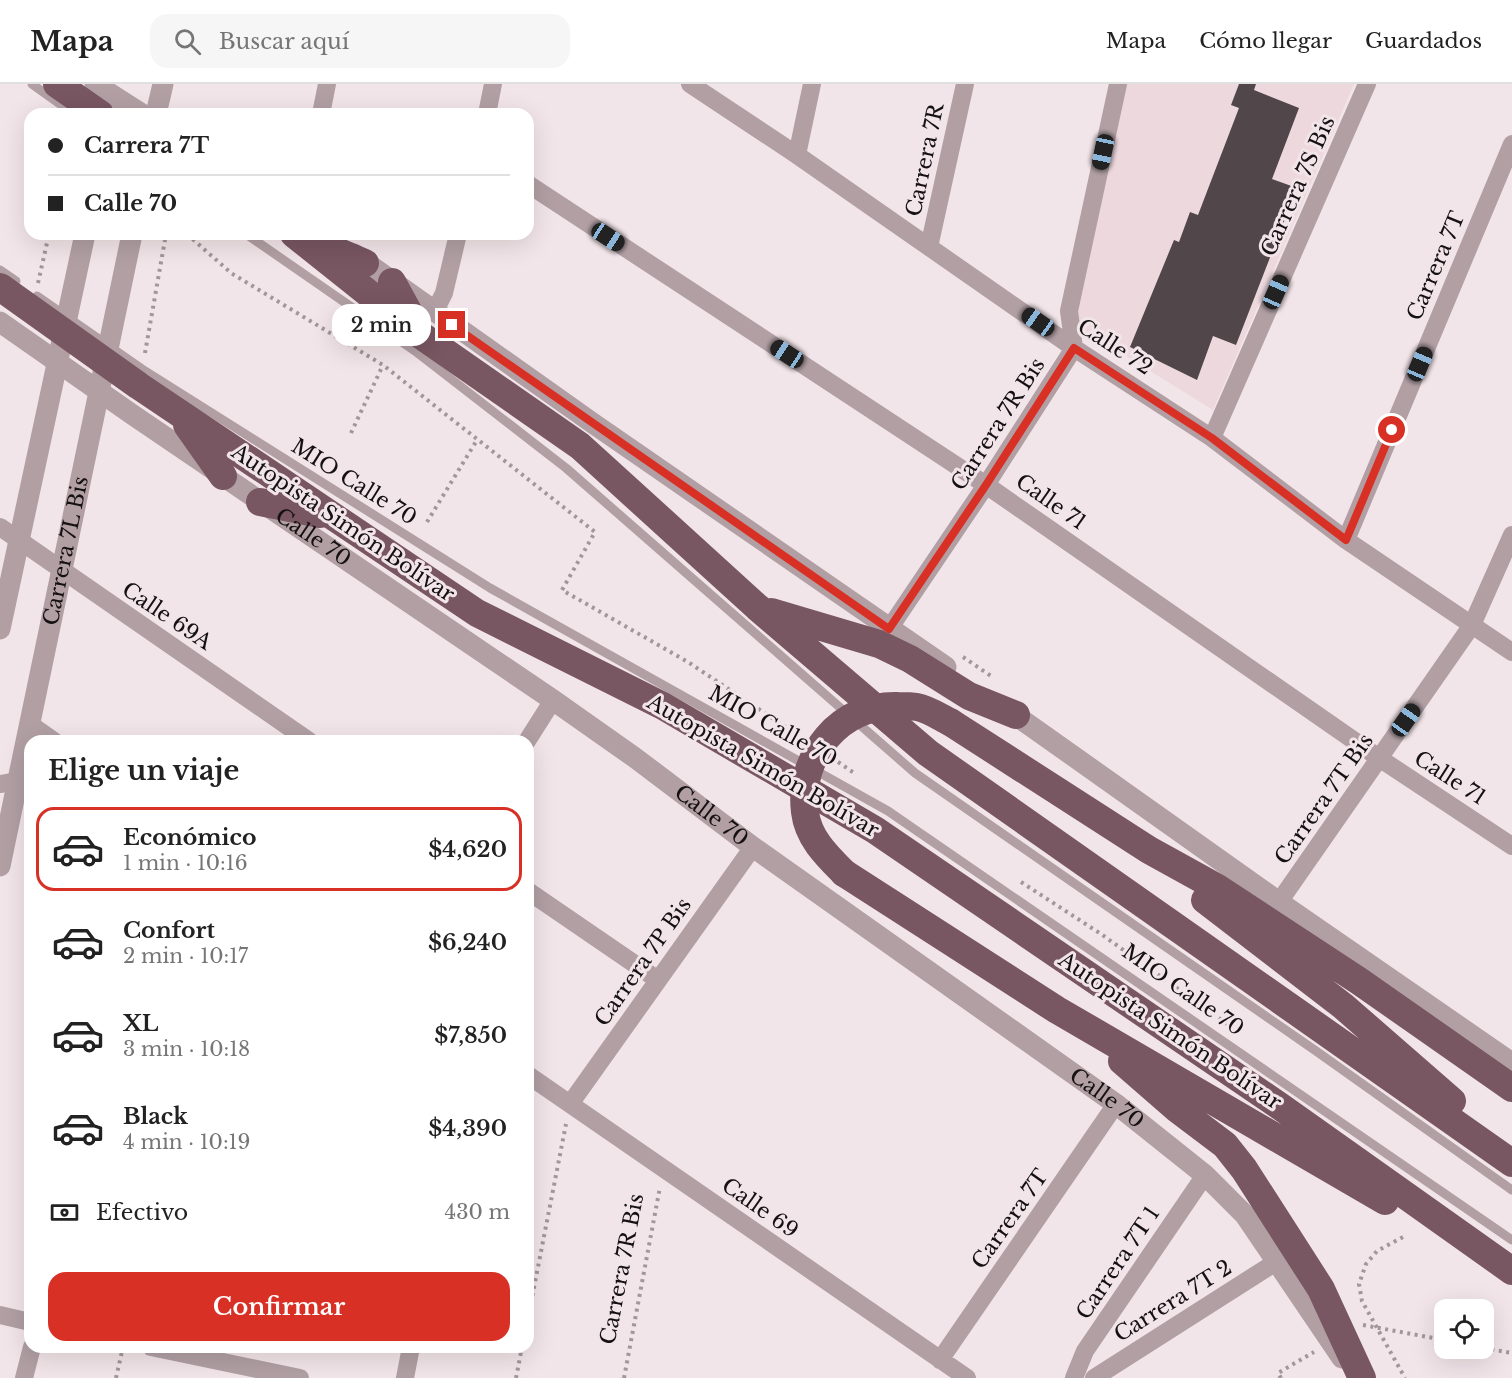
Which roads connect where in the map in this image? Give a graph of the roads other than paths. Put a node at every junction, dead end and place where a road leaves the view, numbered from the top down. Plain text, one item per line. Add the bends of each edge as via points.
1 (32, 84) edge
2 (57, 84) edge
3 (95, 84) edge
4 (163, 84) edge
5 (327, 84) edge
6 (493, 84) edge
7 (690, 84) edge
8 (812, 84) edge
9 (965, 84) edge
10 (1118, 84) edge
11 (1367, 84) edge
12 (111, 102) edge
13 (66, 108) edge
14 (126, 108) edge
15 (157, 108) edge
16 (322, 108) edge
17 (488, 108) edge
18 (1512, 144) edge
19 (797, 155) junction
20 (534, 188) edge
21 (84, 240) edge
22 (131, 240) edge
23 (255, 240) edge
24 (304, 240) edge
25 (309, 240) edge
26 (334, 240) edge
27 (457, 240) edge
28 (929, 247) junction
29 (365, 263) junction
30 (0, 270) edge
31 (392, 282) joint
32 (0, 287) edge
33 (0, 322) edge
34 (66, 325) junction
35 (428, 325) junction
36 (1074, 348) junction
37 (107, 354) junction
38 (58, 363) junction
39 (99, 392) junction
40 (179, 413) junction
41 (1212, 438) junction
42 (223, 476) junction
43 (986, 485) junction
44 (260, 502) junction
45 (332, 516) junction
46 (0, 527) edge
47 (1512, 535) edge
48 (1346, 540) junction
49 (19, 541) junction
50 (62, 572) junction
51 (757, 607) junction
52 (1472, 625) junction
53 (0, 629) edge
54 (889, 629) junction
55 (1512, 652) edge
56 (553, 700) junction
57 (1016, 715) junction
58 (30, 724) junction
59 (26, 735) edge
60 (46, 735) edge
61 (300, 735) edge
62 (531, 735) edge
63 (24, 741) edge
64 (1379, 758) junction
65 (9, 782) edge
66 (1512, 846) edge
67 (753, 847) junction
68 (1149, 850) junction
69 (0, 866) edge
70 (534, 895) edge
71 (1279, 902) junction
72 (658, 980) junction
73 (1057, 1010) junction
74 (1512, 1063) edge
75 (534, 1079) edge
76 (1512, 1088) edge
77 (570, 1104) junction
78 (1116, 1104) junction
79 (1512, 1154) edge
80 (1512, 1163) edge
81 (1205, 1175) junction
82 (1512, 1190) edge
83 (1512, 1240) edge
84 (1276, 1262) junction
85 (1512, 1271) edge
86 (0, 1316) edge
87 (24, 1321) edge
88 (1337, 1339) junction
89 (30, 1353) edge
90 (209, 1353) edge
91 (410, 1353) edge
92 (228, 1355) edge
93 (940, 1360) junction
94 (964, 1377) edge
95 (24, 1378) edge
96 (300, 1378) edge
97 (405, 1378) edge
98 (1074, 1378) edge
99 (1094, 1378) edge
100 (1356, 1378) edge
101 (1362, 1378) edge

1 - 13 lane
2 - 12 highway
3 - 12 street
4 - 15 street
5 - 16 street
6 - 17 street
7 - 19 street, Calle 72
8 - 19 street
9 - 28 street, Carrera 7R
10 - 36 street, Carrera 7R Bis via 1069,311
11 - 41 street, Carrera 7S Bis
12 - 14 street
18 - 48 street, Carrera 7T
19 - 28 street, Calle 72
20 - 43 street, Calle 71
21 - 34 street
22 - 37 street, Carrera 7L Bis
23 - 82 lane, MIO Calle 70 via 415,351 566,468 915,772
24 - 35 highway
25 - 29 highway
26 - 29 street
27 - 35 street via 444,293
28 - 36 street, Calle 72
29 - 31 street
30 - 34 lane
31 - 35 highway
32 - 34 highway, Autopista Simón Bolívar
33 - 38 street, Calle 70
34 - 37 highway, Autopista Simón Bolívar
34 - 38 street
35 - 51 highway via 580,446
35 - 54 street
36 - 41 street, Calle 72
36 - 43 street, Carrera 7R Bis
37 - 39 street, Carrera 7L Bis
37 - 40 highway, Autopista Simón Bolívar
37 - 83 lane, MIO Calle 70 via 142,369 490,588 888,811
38 - 39 street, Calle 70
38 - 49 street
39 - 42 street, Calle 70
39 - 50 street, Carrera 7L Bis
40 - 42 highway
40 - 45 highway, Autopista Simón Bolívar
41 - 48 street, Calle 72
42 - 44 street, Calle 70
43 - 54 street, Carrera 7R Bis
43 - 64 street, Calle 71
44 - 45 highway
44 - 56 street, Calle 70
45 - 85 highway, Autopista Simón Bolívar via 477,613 663,706 875,830 1281,1107
46 - 49 street, Calle 69A
47 - 52 street, Carrera 7T Bis
48 - 52 street, Calle 72
49 - 50 street, Calle 69A
49 - 53 street
50 - 58 street, Carrera 7L Bis
50 - 61 street, Calle 69A
51 - 57 highway via 879,644 969,696
51 - 80 highway via 928,753
52 - 55 street, Calle 72
52 - 64 street, Carrera 7T Bis
54 - 57 street
56 - 62 street
56 - 67 street, Calle 70
57 - 71 street
58 - 59 street, Carrera 7L Bis
58 - 60 street
63 - 65 street, Carrera 7L Bis
64 - 66 street, Calle 71
64 - 71 street, Carrera 7T Bis
65 - 69 street, Carrera 7L Bis
67 - 72 street, Carrera 7P Bis
67 - 78 street, Calle 70
68 - 73 highway, bridge via 950,722 917,707 881,705 847,718 820,744 806,777 805,814 819,848 844,873
68 - 76 highway via 1216,887
68 - 79 highway via 1207,902 1343,1006
70 - 72 street
71 - 74 street
72 - 77 street, Carrera 7P Bis
73 - 85 highway
73 - 88 highway via 1225,1145 1264,1198 1321,1289
75 - 77 street, Calle 69
77 - 93 street, Calle 69
78 - 81 street, Calle 70
78 - 93 street, Carrera 7T
81 - 84 street, Calle 70 via 1245,1215
81 - 98 street, Carrera 7T 1 via 1085,1351
84 - 88 street, Calle 70
84 - 99 street, Carrera 7T 2
86 - 87 street
88 - 100 street, Calle 70
88 - 101 highway
89 - 95 street
90 - 92 street
91 - 97 street
92 - 96 street
93 - 94 street, Calle 69

